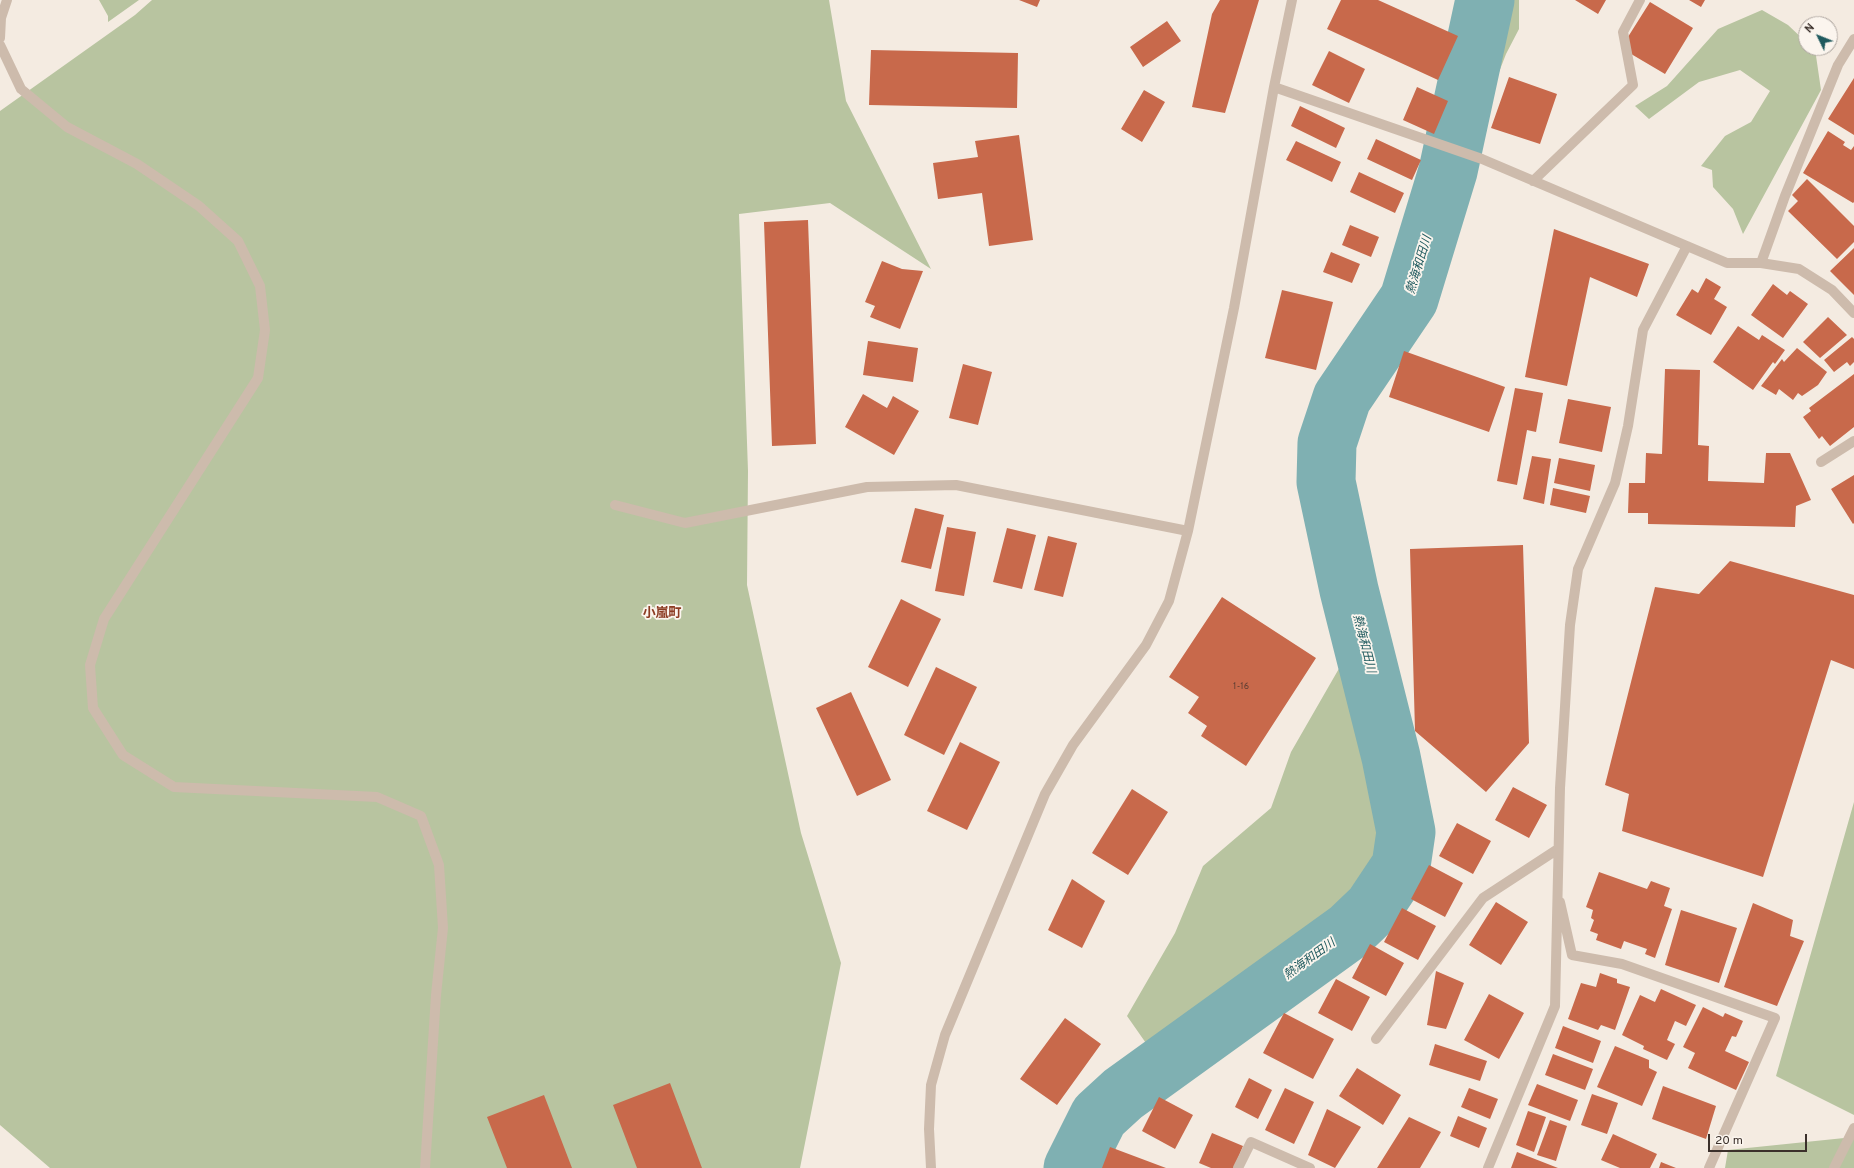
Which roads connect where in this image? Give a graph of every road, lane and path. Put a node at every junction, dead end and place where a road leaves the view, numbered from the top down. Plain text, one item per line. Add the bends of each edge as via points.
1 (7, 0) edge
2 (1292, 0) edge
3 (1640, 0) edge
4 (0, 38) edge
5 (1854, 39) edge
6 (0, 45) edge
7 (1274, 87) junction
8 (1533, 181) junction
9 (1687, 246) junction
10 (1761, 263) junction
11 (1854, 313) edge
12 (1854, 441) edge
13 (1821, 462) dead end
14 (615, 505) dead end
15 (1188, 531) junction
16 (1558, 850) junction
17 (1556, 888) junction
18 (1376, 1039) dead end
19 (1854, 1128) edge
20 (425, 1168) edge
21 (931, 1168) edge
22 (1238, 1168) edge
23 (1310, 1168) edge
24 (1488, 1168) edge
25 (1708, 1168) edge
26 (1834, 1168) edge

1 - 4 street via 1,18
2 - 7 street
3 - 8 street via 1622,32 1633,86
5 - 10 street via 1838,65
6 - 20 street via 21,89 67,127 137,164 199,206 238,241 260,286 265,330 258,378 104,619 90,665 92,708 123,756 174,787 377,797 421,816 439,865 443,928
7 - 8 street via 1482,159
7 - 15 street via 1234,308
8 - 9 street
9 - 10 street via 1728,263
9 - 16 street via 1643,330 1628,426 1615,483 1578,570 1570,625
10 - 11 street via 1799,269 1832,290
12 - 13 street
14 - 15 street via 685,523 867,487 956,485
15 - 21 street via 1169,601 1146,645 1073,745 1045,794 945,1035 931,1085
16 - 17 street
16 - 18 street via 1483,898
17 - 24 street via 1555,1006
17 - 25 street via 1572,955 1622,964 1774,1018
19 - 26 street
22 - 23 street via 1252,1142

